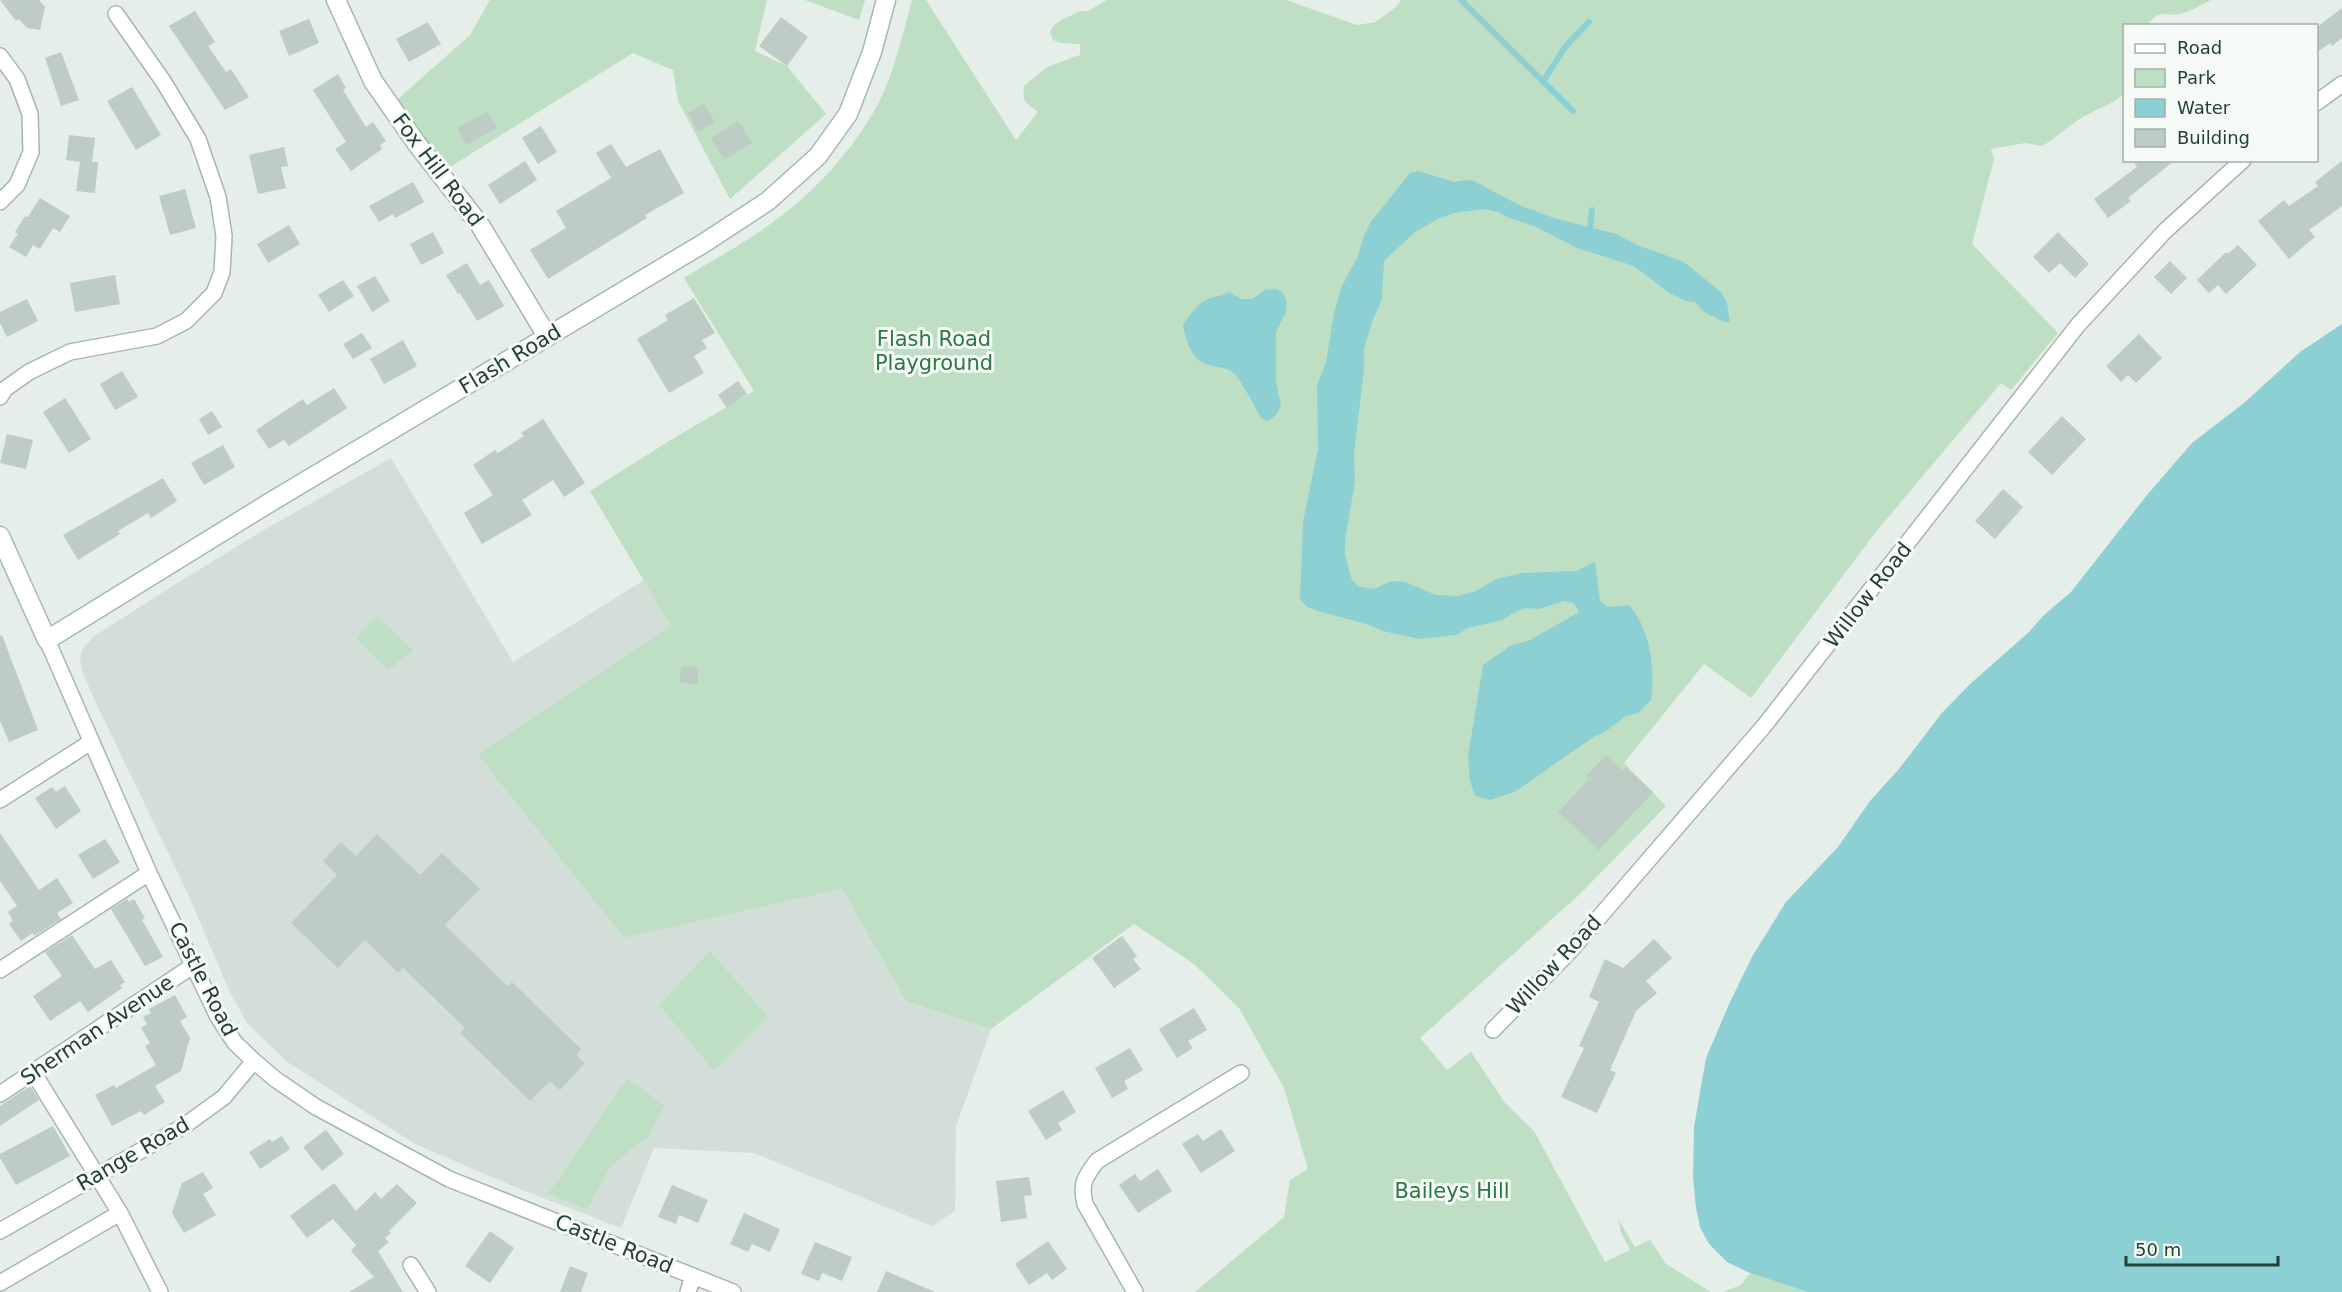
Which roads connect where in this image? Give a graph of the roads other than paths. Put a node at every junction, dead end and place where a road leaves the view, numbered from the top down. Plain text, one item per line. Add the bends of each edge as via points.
1 (336, 0) edge
2 (885, 0) edge
3 (116, 14) dead end
4 (0, 56) edge
5 (2342, 84) edge
6 (2318, 102) edge
7 (2241, 162) edge
8 (0, 202) edge
9 (547, 336) junction
10 (0, 397) edge
11 (0, 536) edge
12 (47, 640) junction
13 (91, 742) junction
14 (0, 800) edge
15 (149, 873) junction
16 (194, 965) junction
17 (0, 970) edge
18 (1492, 1030) dead end
19 (254, 1061) junction
20 (33, 1072) junction
21 (1241, 1073) dead end
22 (0, 1094) edge
23 (97, 1176) junction
24 (120, 1213) junction
25 (0, 1231) edge
26 (411, 1265) dead end
27 (693, 1276) junction
28 (0, 1283) edge
29 (1130, 1290) edge
30 (160, 1292) edge
31 (428, 1292) edge
32 (688, 1292) edge
33 (733, 1292) edge

1 - 9 main road, Fox Hill Road via 373,81 480,225
2 - 9 main road, Flash Road via 872,52 848,114 818,156 768,201
3 - 10 street via 198,139 218,197 224,236 222,272 214,293 186,321 157,336 70,352 29,372
4 - 8 street via 17,78 30,114 31,152 17,185
5 - 6 street
7 - 18 street, Willow Road via 2165,231 2078,325 1764,726 1571,950
9 - 12 main road, Flash Road
11 - 12 main road, Castle Road
12 - 13 street, Castle Road
13 - 14 street
13 - 15 street, Castle Road
15 - 16 street, Castle Road
15 - 17 street
16 - 19 street, Castle Road via 218,1017 235,1043
16 - 20 street, Sherman Avenue
19 - 23 street, Range Road via 224,1097 156,1143
19 - 27 street, Castle Road via 316,1107 449,1179
20 - 22 street, Sherman Avenue
20 - 23 street
21 - 29 street via 1097,1161 1085,1176 1085,1204
23 - 24 street
23 - 25 street, Range Road
24 - 28 street
24 - 30 street
26 - 31 street
27 - 32 street
27 - 33 street, Castle Road

